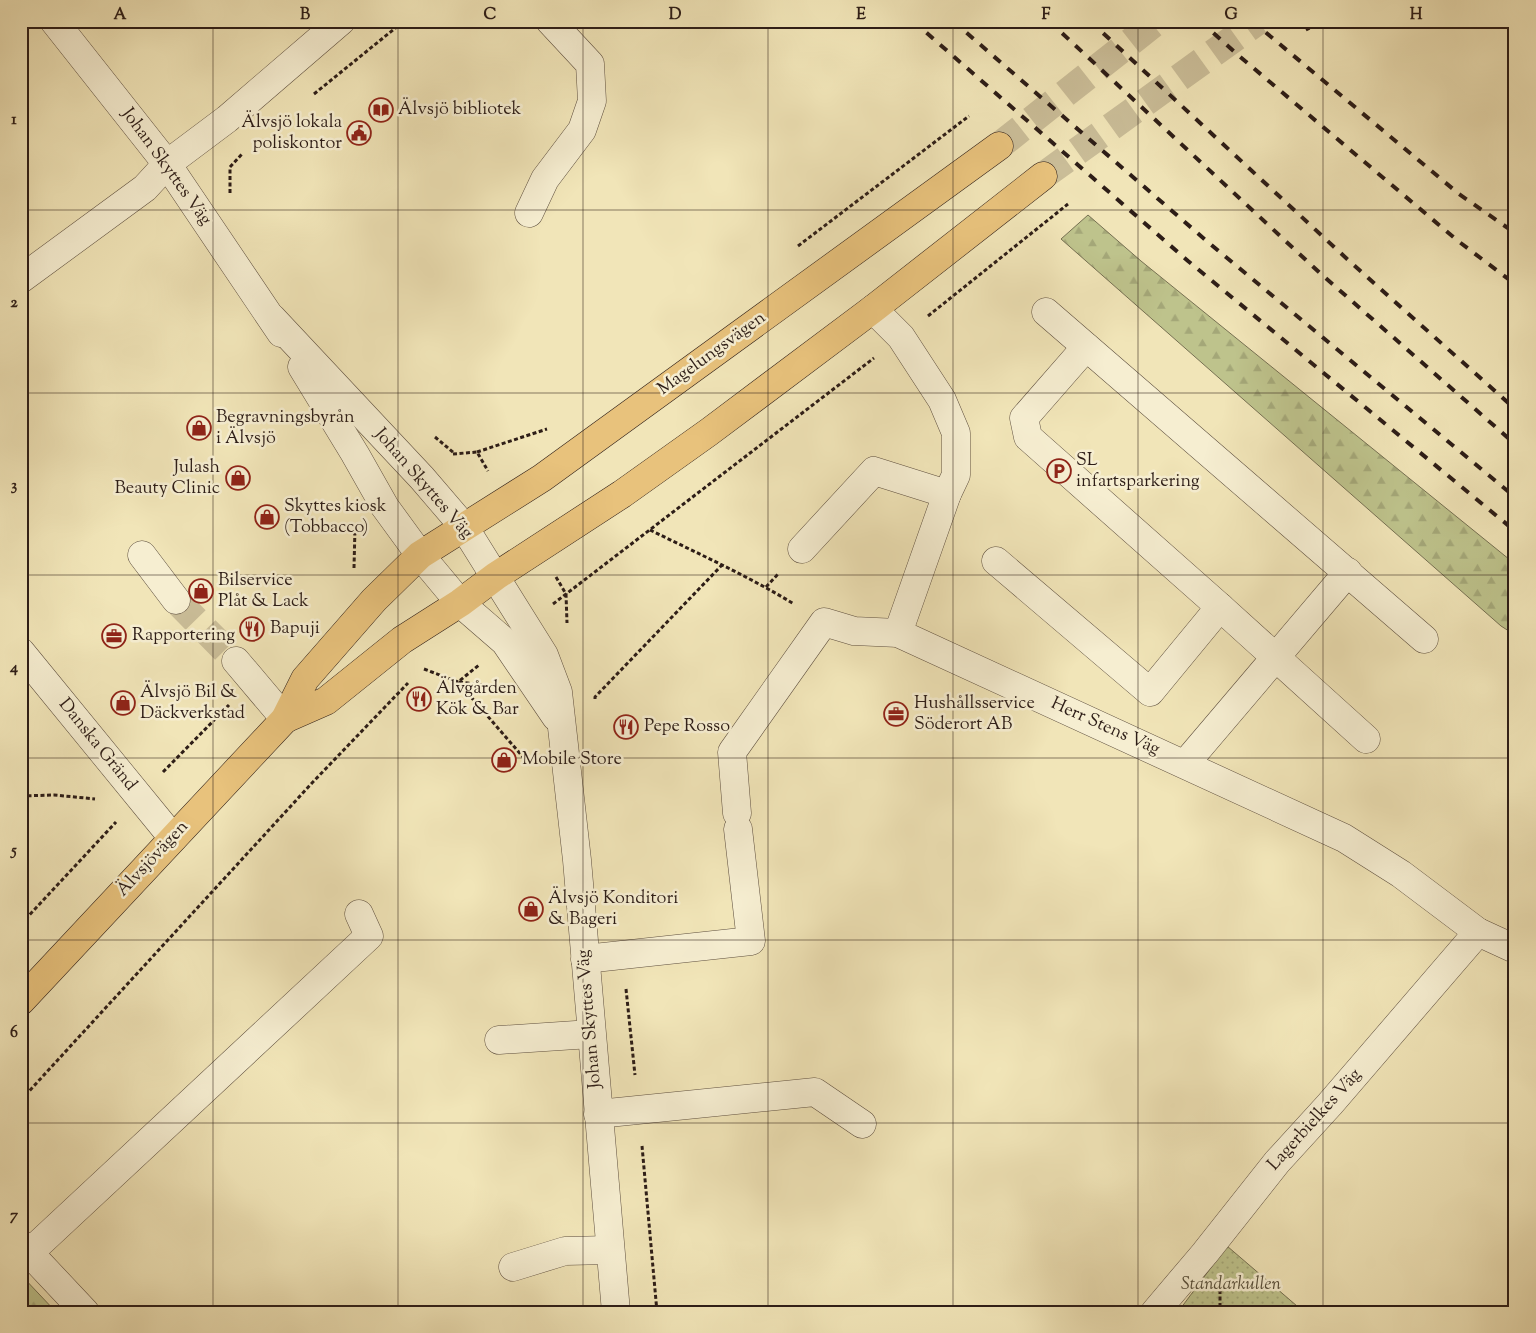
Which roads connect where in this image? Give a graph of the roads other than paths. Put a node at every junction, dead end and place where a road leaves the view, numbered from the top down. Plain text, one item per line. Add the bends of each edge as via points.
1 (54, 21) edge
2 (341, 21) edge
3 (550, 21) edge
4 (999, 146) tunnel mouth
5 (167, 164) junction
6 (1043, 176) tunnel mouth
7 (529, 213) dead end
8 (21, 280) edge
9 (873, 310) junction
10 (1046, 312) dead end
11 (272, 318) junction
12 (1086, 347) junction
13 (948, 494) junction
14 (464, 527) junction
15 (802, 549) dead end
16 (142, 555) dead end
17 (420, 555) junction
18 (996, 561) dead end
19 (1348, 572) junction
20 (496, 576) junction
21 (176, 600) tunnel mouth
22 (460, 603) junction
23 (1220, 607) junction
24 (898, 634) junction
25 (1424, 639) dead end
26 (21, 652) edge
27 (1276, 657) junction
28 (244, 671) tunnel mouth
29 (285, 718) junction
30 (562, 726) junction
31 (1366, 739) dead end
32 (1185, 764) junction
33 (173, 838) junction
34 (359, 914) dead end
35 (1478, 932) junction
36 (1515, 949) edge
37 (585, 959) junction
38 (21, 1001) edge
39 (591, 1034) junction
40 (499, 1040) dead end
41 (598, 1114) junction
42 (862, 1124) dead end
43 (25, 1249) edge
44 (610, 1250) junction
45 (513, 1267) dead end
46 (85, 1312) edge
47 (616, 1312) edge
48 (1155, 1312) edge

1 - 5 street, Johan Skyttes Väg
2 - 5 street via 227,119
3 - 7 street via 590,64 592,101 582,130 545,179
4 - 14 main road, Magelungsvägen via 542,478
5 - 8 street via 145,188
5 - 11 street, Johan Skyttes Väg
6 - 9 main road
9 - 13 street via 901,337 942,400 956,433 956,475
9 - 20 main road via 622,494
10 - 12 street
11 - 14 street, Johan Skyttes Väg
11 - 17 street, Johan Skyttes Väg via 385,507
12 - 19 street
12 - 23 street via 1024,418 1028,437
13 - 15 street via 874,471
13 - 24 street
14 - 17 main road, Magelungsvägen
14 - 20 street, Johan Skyttes Väg
16 - 21 street
17 - 22 street, Johan Skyttes Väg
17 - 29 main road, Älvsjövägen via 374,600 305,679
18 - 23 street via 1150,692
19 - 25 street
19 - 27 street
20 - 22 main road, Älvsjövägen
20 - 30 street, Johan Skyttes Väg via 544,655 558,692
22 - 29 main road, Älvsjövägen via 402,640 326,702
22 - 30 street, Johan Skyttes Väg via 505,642
23 - 27 street
24 - 32 street, Herr Stens Väg
24 - 37 street via 854,631 824,622 732,752 751,941
26 - 33 street, Danska Gränd via 136,800
27 - 31 street
27 - 32 street
28 - 29 street
29 - 33 main road, Älvsjövägen
30 - 37 street, Johan Skyttes Väg
32 - 35 street, Herr Stens Väg via 1344,838 1401,874
33 - 38 main road, Älvsjövägen
34 - 43 street via 369,936
35 - 36 street, Herr Stens Väg
35 - 48 street, Lagerbielkes Väg via 1277,1162
37 - 39 street, Johan Skyttes Väg
39 - 40 street
39 - 41 street, Johan Skyttes Väg
41 - 42 street via 815,1092
41 - 44 street, Johan Skyttes Väg
43 - 46 street
44 - 45 street via 565,1251
44 - 47 street, Johan Skyttes Väg

